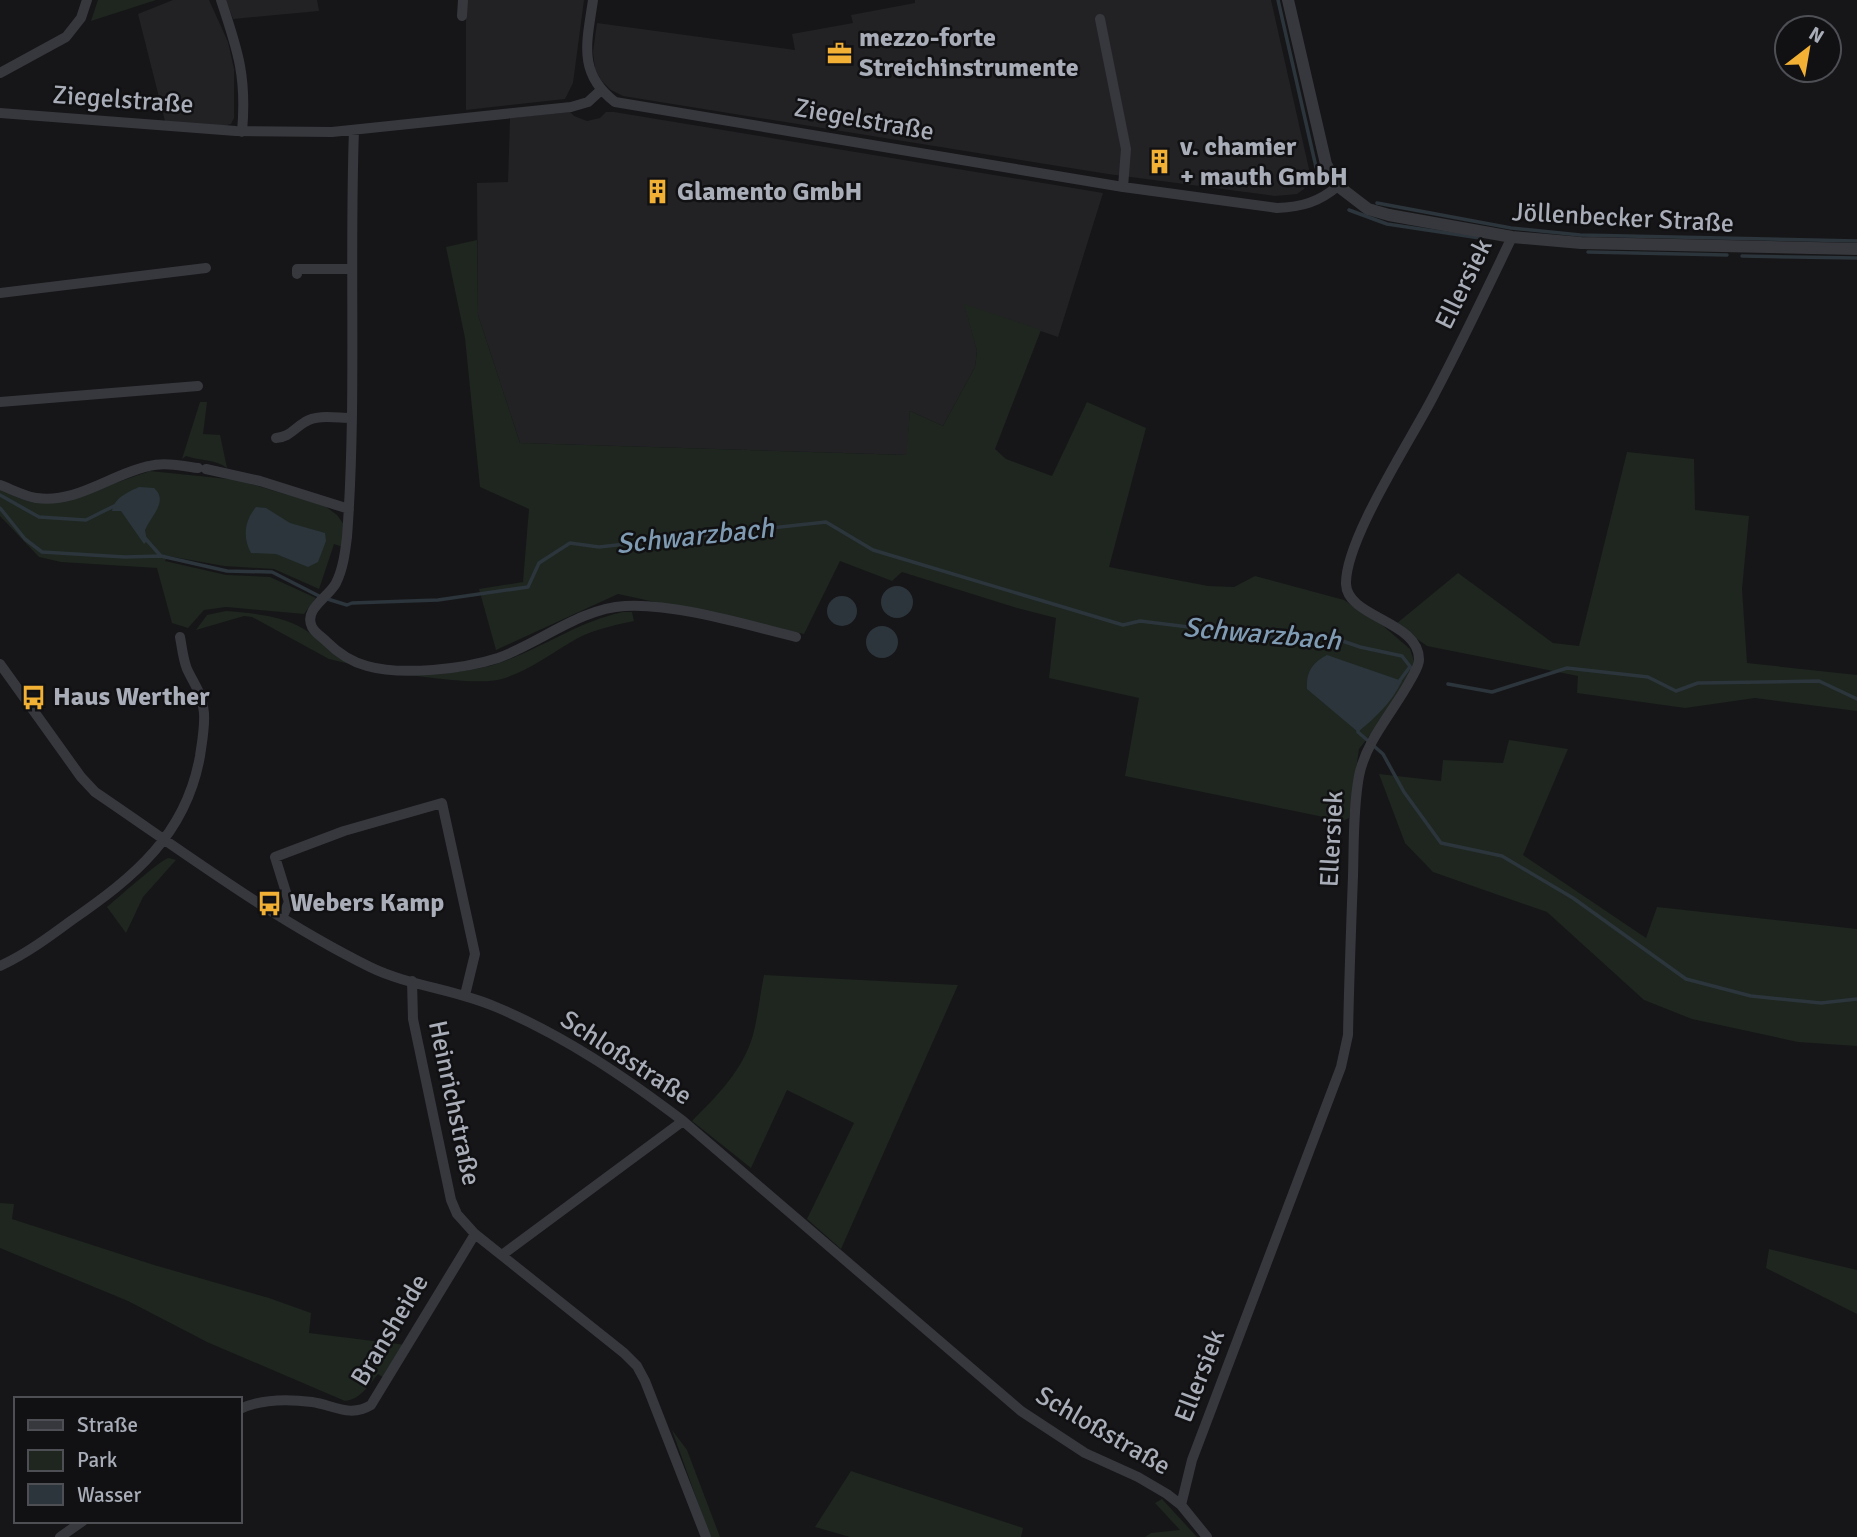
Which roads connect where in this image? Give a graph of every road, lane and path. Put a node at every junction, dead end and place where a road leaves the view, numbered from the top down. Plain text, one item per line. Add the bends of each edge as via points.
1 (87, 0) edge
2 (221, 0) edge
3 (463, 0) edge
4 (593, 0) edge
5 (1288, 0) edge
6 (462, 16) dead end
7 (1100, 19) dead end
8 (0, 73) edge
9 (600, 91) junction
10 (0, 113) edge
11 (354, 130) junction
12 (242, 132) junction
13 (1338, 186) junction
14 (1124, 187) junction
15 (1512, 237) junction
16 (1857, 249) edge
17 (206, 268) dead end
18 (352, 269) junction
19 (297, 274) dead end
20 (0, 293) edge
21 (198, 386) dead end
22 (0, 402) edge
23 (351, 418) junction
24 (275, 438) dead end
25 (0, 485) edge
26 (349, 509) junction
27 (796, 636) dead end
28 (180, 637) dead end
29 (0, 664) edge
30 (164, 839) junction
31 (282, 918) junction
32 (0, 966) edge
33 (412, 981) junction
34 (465, 995) junction
35 (682, 1121) junction
36 (475, 1234) junction
37 (502, 1255) junction
38 (242, 1408) edge
39 (1181, 1505) junction
40 (80, 1523) edge
41 (60, 1537) edge
42 (706, 1537) edge
43 (1207, 1537) edge

1 - 8 street via 81,18 66,37
2 - 12 street via 244,84
3 - 6 street
4 - 9 street via 588,67
5 - 13 street, Jöllenbecker Straße via 1320,146
7 - 14 street via 1126,149
9 - 11 street, Ziegelstraße via 588,102 571,107
9 - 14 street, Ziegelstraße via 615,102
10 - 12 street, Ziegelstraße
11 - 12 street, Ziegelstraße
11 - 18 street
13 - 14 street, Ziegelstraße via 1317,201 1277,208
13 - 15 street, Jöllenbecker Straße via 1368,209
15 - 16 street, Jöllenbecker Straße via 1581,243
15 - 39 street, Ellersiek via 1352,553 1347,576 1353,602 1411,640 1419,662 1371,744 1359,777 1348,1035 1341,1067 1192,1460
17 - 20 street
18 - 19 street via 297,269
18 - 23 street
21 - 22 street
23 - 24 street via 315,418 286,437
23 - 26 street
25 - 26 street via 35,498 57,498 150,465 177,465 260,481
26 - 27 street via 345,556 331,591 309,620 313,629 352,661 369,667 457,668 499,657 596,612 623,606 668,609
28 - 30 street via 187,669 203,704 204,728 195,781
29 - 30 street, Schloßstraße via 81,776 96,792
30 - 31 street, Schloßstraße
30 - 32 street via 145,864 112,893 21,957
31 - 33 street, Schloßstraße via 389,976
31 - 34 street via 289,902 275,857 344,831 442,803 475,954
33 - 34 street, Schloßstraße
33 - 36 street, Heinrichstraße via 413,1019 451,1200
34 - 35 street, Schloßstraße via 540,1028 631,1083
35 - 37 street
35 - 39 street, Schloßstraße via 1021,1411 1085,1453 1138,1477
36 - 37 street, Heinrichstraße
36 - 38 street, Bransheide via 371,1405 351,1412 286,1400
37 - 42 street, Heinrichstraße via 636,1366
39 - 43 street, Schloßstraße
40 - 41 street

